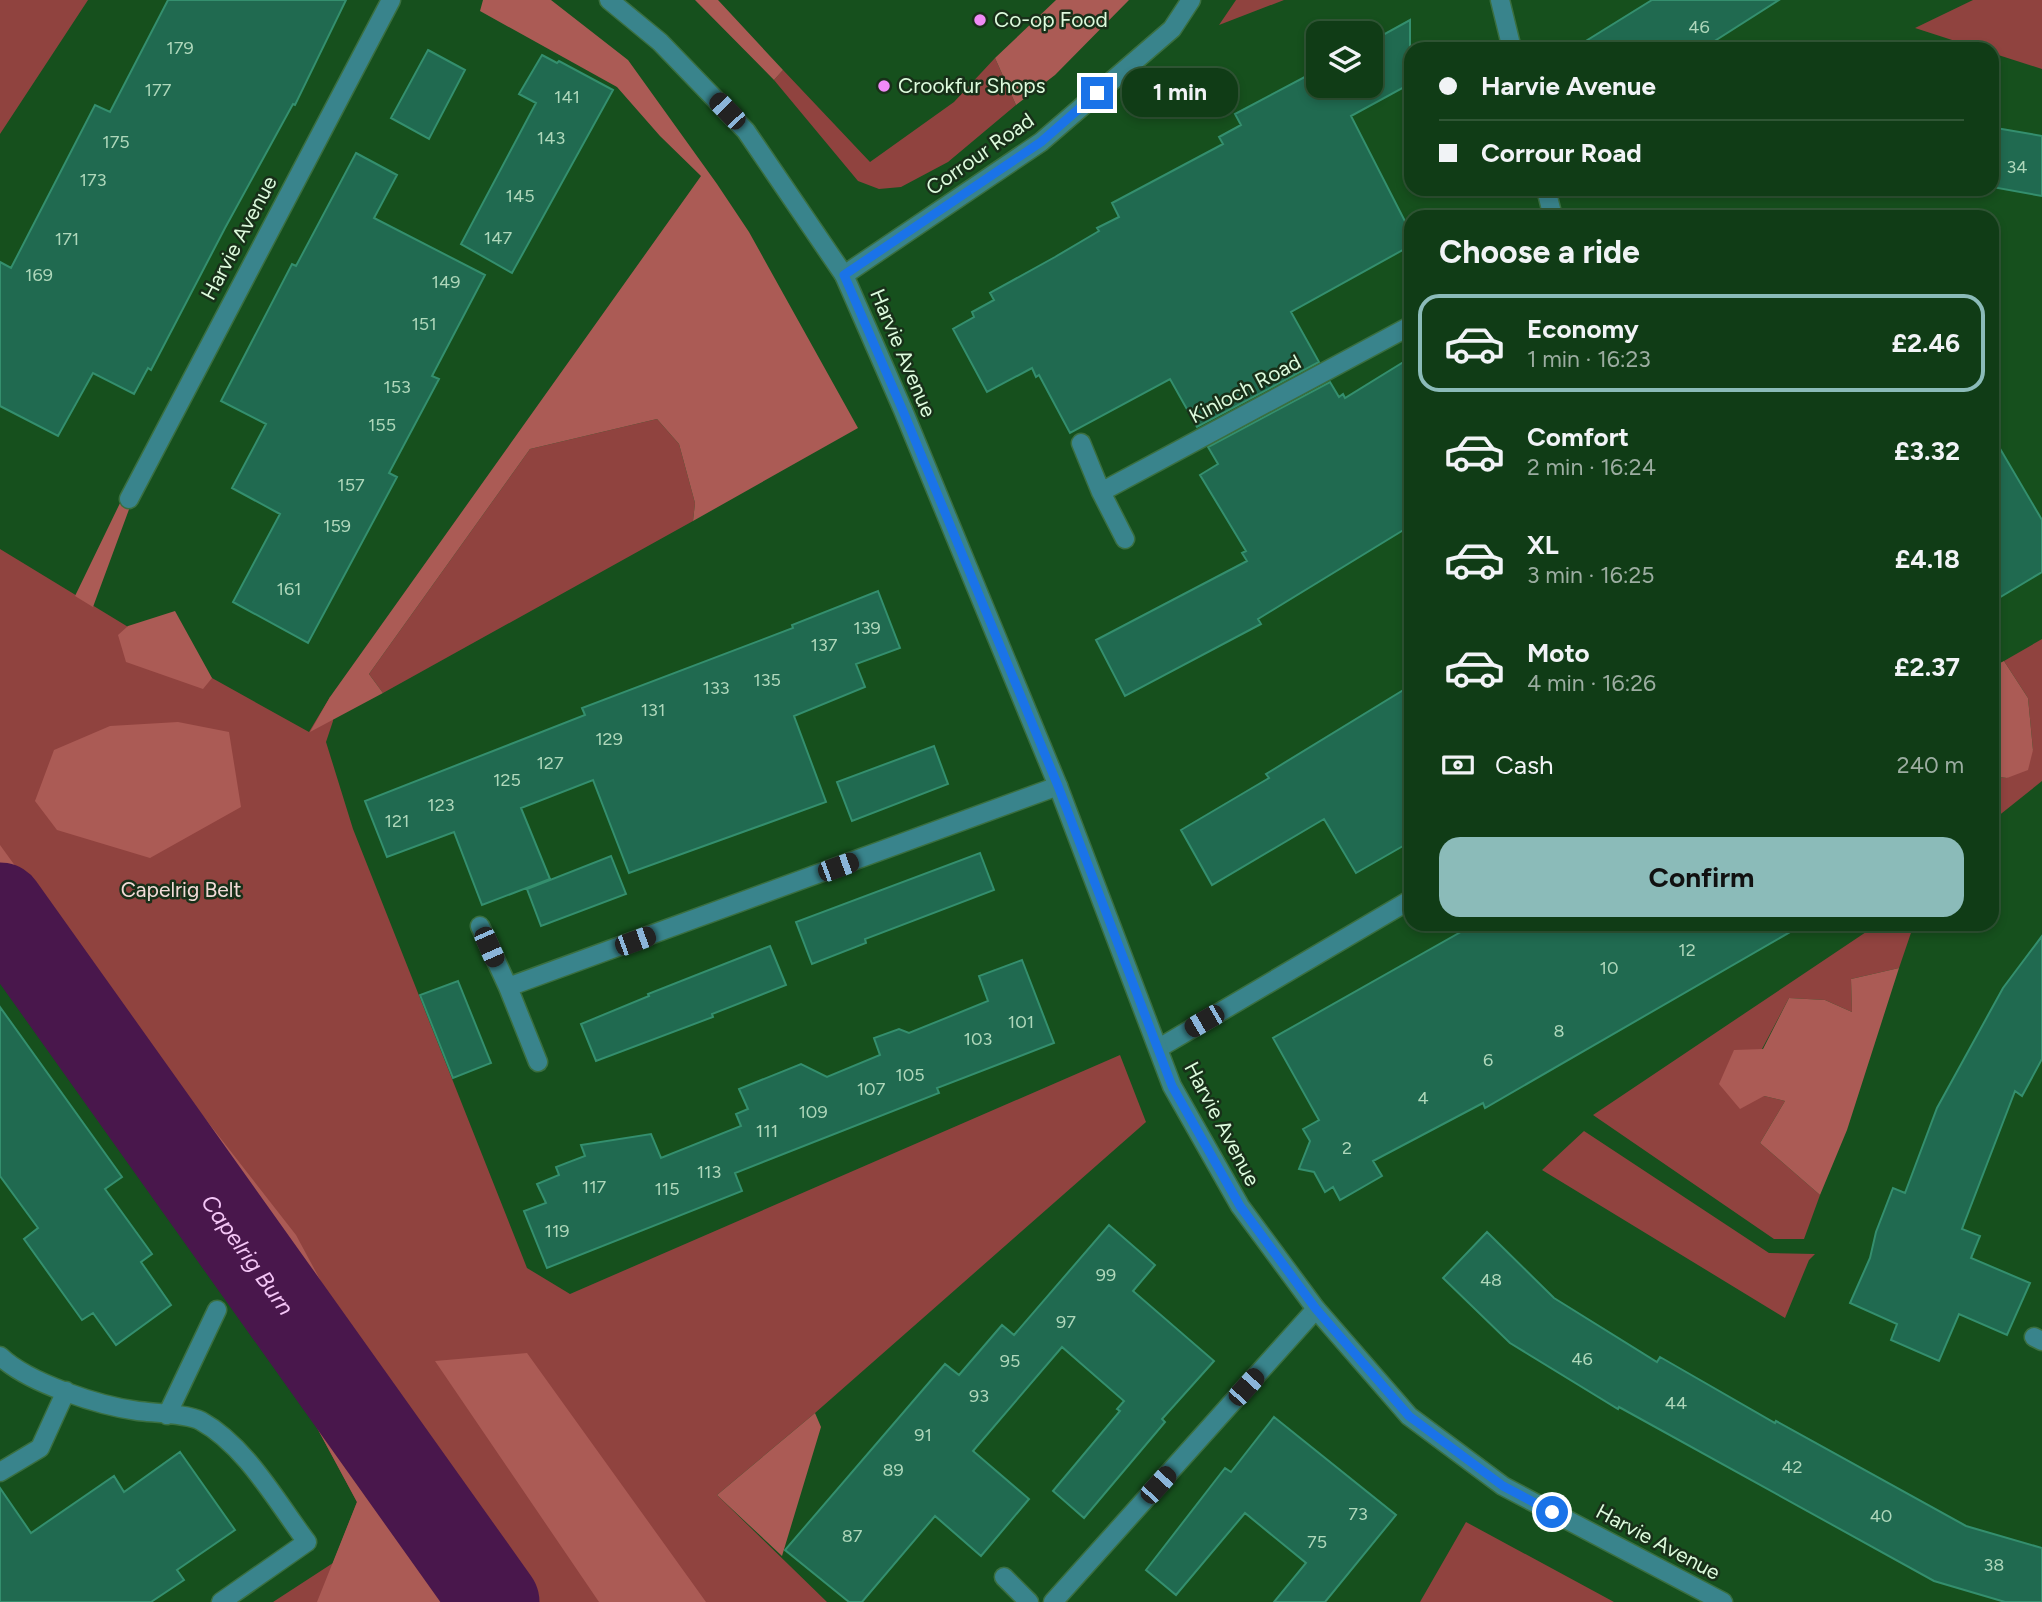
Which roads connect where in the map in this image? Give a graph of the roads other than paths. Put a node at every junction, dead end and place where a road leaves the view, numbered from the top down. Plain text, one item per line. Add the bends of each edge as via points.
1 (391, 0) edge
2 (609, 0) edge
3 (1191, 0) edge
4 (1500, 0) edge
5 (1510, 42) edge
6 (844, 275) junction
7 (1404, 329) edge
8 (1082, 443) dead end
9 (1101, 492) junction
10 (128, 499) dead end
11 (1125, 539) dead end
12 (1058, 786) junction
13 (1404, 904) edge
14 (480, 926) dead end
15 (508, 988) junction
16 (1159, 1048) junction
17 (538, 1062) dead end
18 (1316, 1309) junction
19 (217, 1310) dead end
20 (0, 1356) edge
21 (66, 1391) junction
22 (167, 1415) junction
23 (0, 1472) edge
24 (1004, 1577) dead end
25 (221, 1602) edge
26 (1029, 1602) edge
27 (1054, 1602) edge
28 (1723, 1602) edge

1 - 10 street, Harvie Avenue
2 - 6 street, Harvie Avenue via 660,42 746,131
3 - 6 street, Corrour Road via 1172,29 1041,142
4 - 5 street
6 - 12 street, Harvie Avenue
7 - 9 street, Kinloch Road
8 - 9 street
9 - 11 street
12 - 15 street
12 - 16 street, Harvie Avenue
13 - 16 street
14 - 15 street
15 - 17 street
16 - 18 street, Harvie Avenue via 1172,1086 1240,1206
18 - 27 street
18 - 28 street, Harvie Avenue via 1409,1416 1503,1486
19 - 22 street
20 - 21 street via 47,1385
21 - 22 street via 130,1410
21 - 23 street via 40,1448
22 - 25 street via 199,1420 236,1446 307,1542
24 - 26 street

